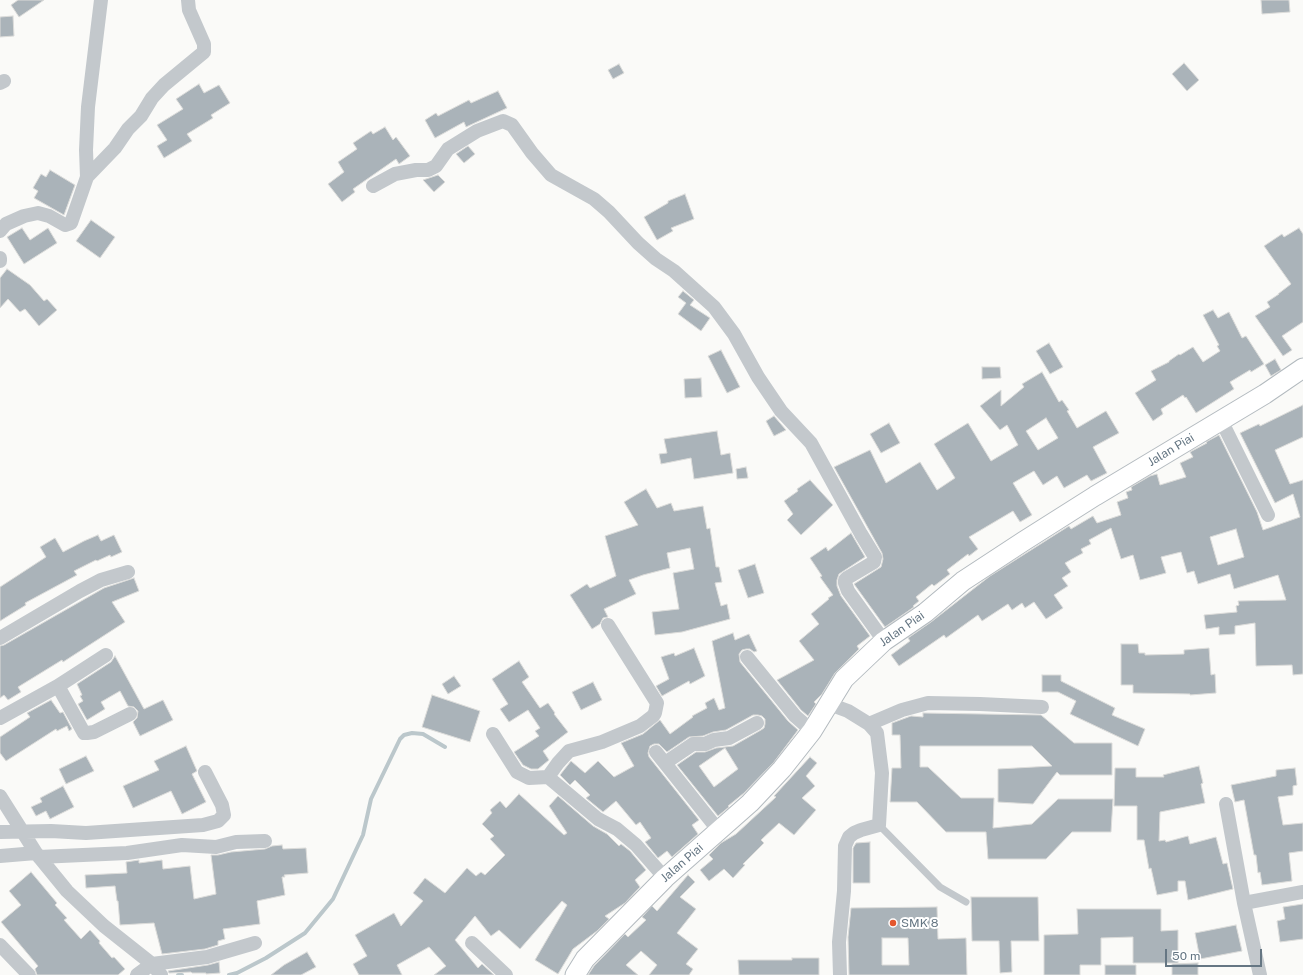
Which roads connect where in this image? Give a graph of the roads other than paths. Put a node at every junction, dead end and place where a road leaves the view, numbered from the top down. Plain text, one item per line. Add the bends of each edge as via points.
1 (101, 0) edge
2 (188, 0) edge
3 (87, 177) junction
4 (373, 186) dead end
5 (0, 231) edge
6 (1303, 368) edge
7 (1221, 420) junction
8 (1268, 515) dead end
9 (128, 572) dead end
10 (608, 625) dead end
11 (0, 638) edge
12 (884, 640) junction
13 (106, 655) dead end
14 (747, 658) dead end
15 (58, 686) junction
16 (829, 704) junction
17 (1042, 708) dead end
18 (130, 714) dead end
19 (0, 718) edge
20 (757, 723) dead end
21 (870, 724) junction
22 (812, 731) junction
23 (493, 734) dead end
24 (205, 772) dead end
25 (548, 777) junction
26 (0, 796) edge
27 (1226, 804) dead end
28 (879, 826) junction
29 (719, 831) junction
30 (0, 832) edge
31 (22, 832) junction
32 (265, 841) dead end
33 (38, 855) junction
34 (0, 856) edge
35 (665, 878) junction
36 (1303, 892) edge
37 (966, 902) dead end
38 (1244, 903) junction
39 (255, 943) dead end
40 (472, 943) dead end
41 (0, 945) edge
42 (157, 969) edge
43 (29, 975) edge
44 (137, 975) edge
45 (506, 975) edge
46 (575, 975) edge
47 (840, 975) edge
48 (1260, 975) edge

1 - 3 street via 88,107
2 - 3 street via 189,10 204,44 204,52 164,85 115,148
3 - 5 street via 71,223 64,225 38,213 6,224
4 - 12 street via 395,174 428,170 436,166 448,149 477,131 503,121 512,124 551,175 599,203 656,259 674,271 714,307 734,334 781,411 811,443 875,557 874,562 847,578 845,583 848,591
6 - 7 street, Jalan Piai
7 - 8 street
7 - 12 street, Jalan Piai via 1024,541 963,581 925,613
9 - 11 street via 101,580
10 - 25 street via 656,703 655,713 640,726 602,742 569,751
12 - 16 street, Jalan Piai via 844,679
13 - 15 street
14 - 22 street via 791,712
15 - 18 street via 84,733 94,732
15 - 19 street
16 - 21 street via 848,711
16 - 22 street, Jalan Piai
17 - 21 street via 928,703 902,710
20 - 29 street via 729,738 693,744 660,758
21 - 28 street via 877,733 882,773
22 - 29 street, Jalan Piai via 782,769
23 - 25 street via 517,772 529,778
24 - 31 street via 222,805 224,815 218,821 203,826 86,833
25 - 35 street via 598,819 617,829 636,845
26 - 31 street
27 - 38 street
28 - 37 lane via 940,888
28 - 47 street via 854,833 848,837 845,846 839,942
29 - 35 street, Jalan Piai
30 - 31 street
31 - 33 street
32 - 33 street via 236,842 216,847 182,845 127,853
33 - 34 street
33 - 42 street via 88,911
35 - 46 street, Jalan Piai via 586,959
36 - 38 street
38 - 48 street
39 - 42 street
40 - 45 street
41 - 43 street
42 - 44 street

